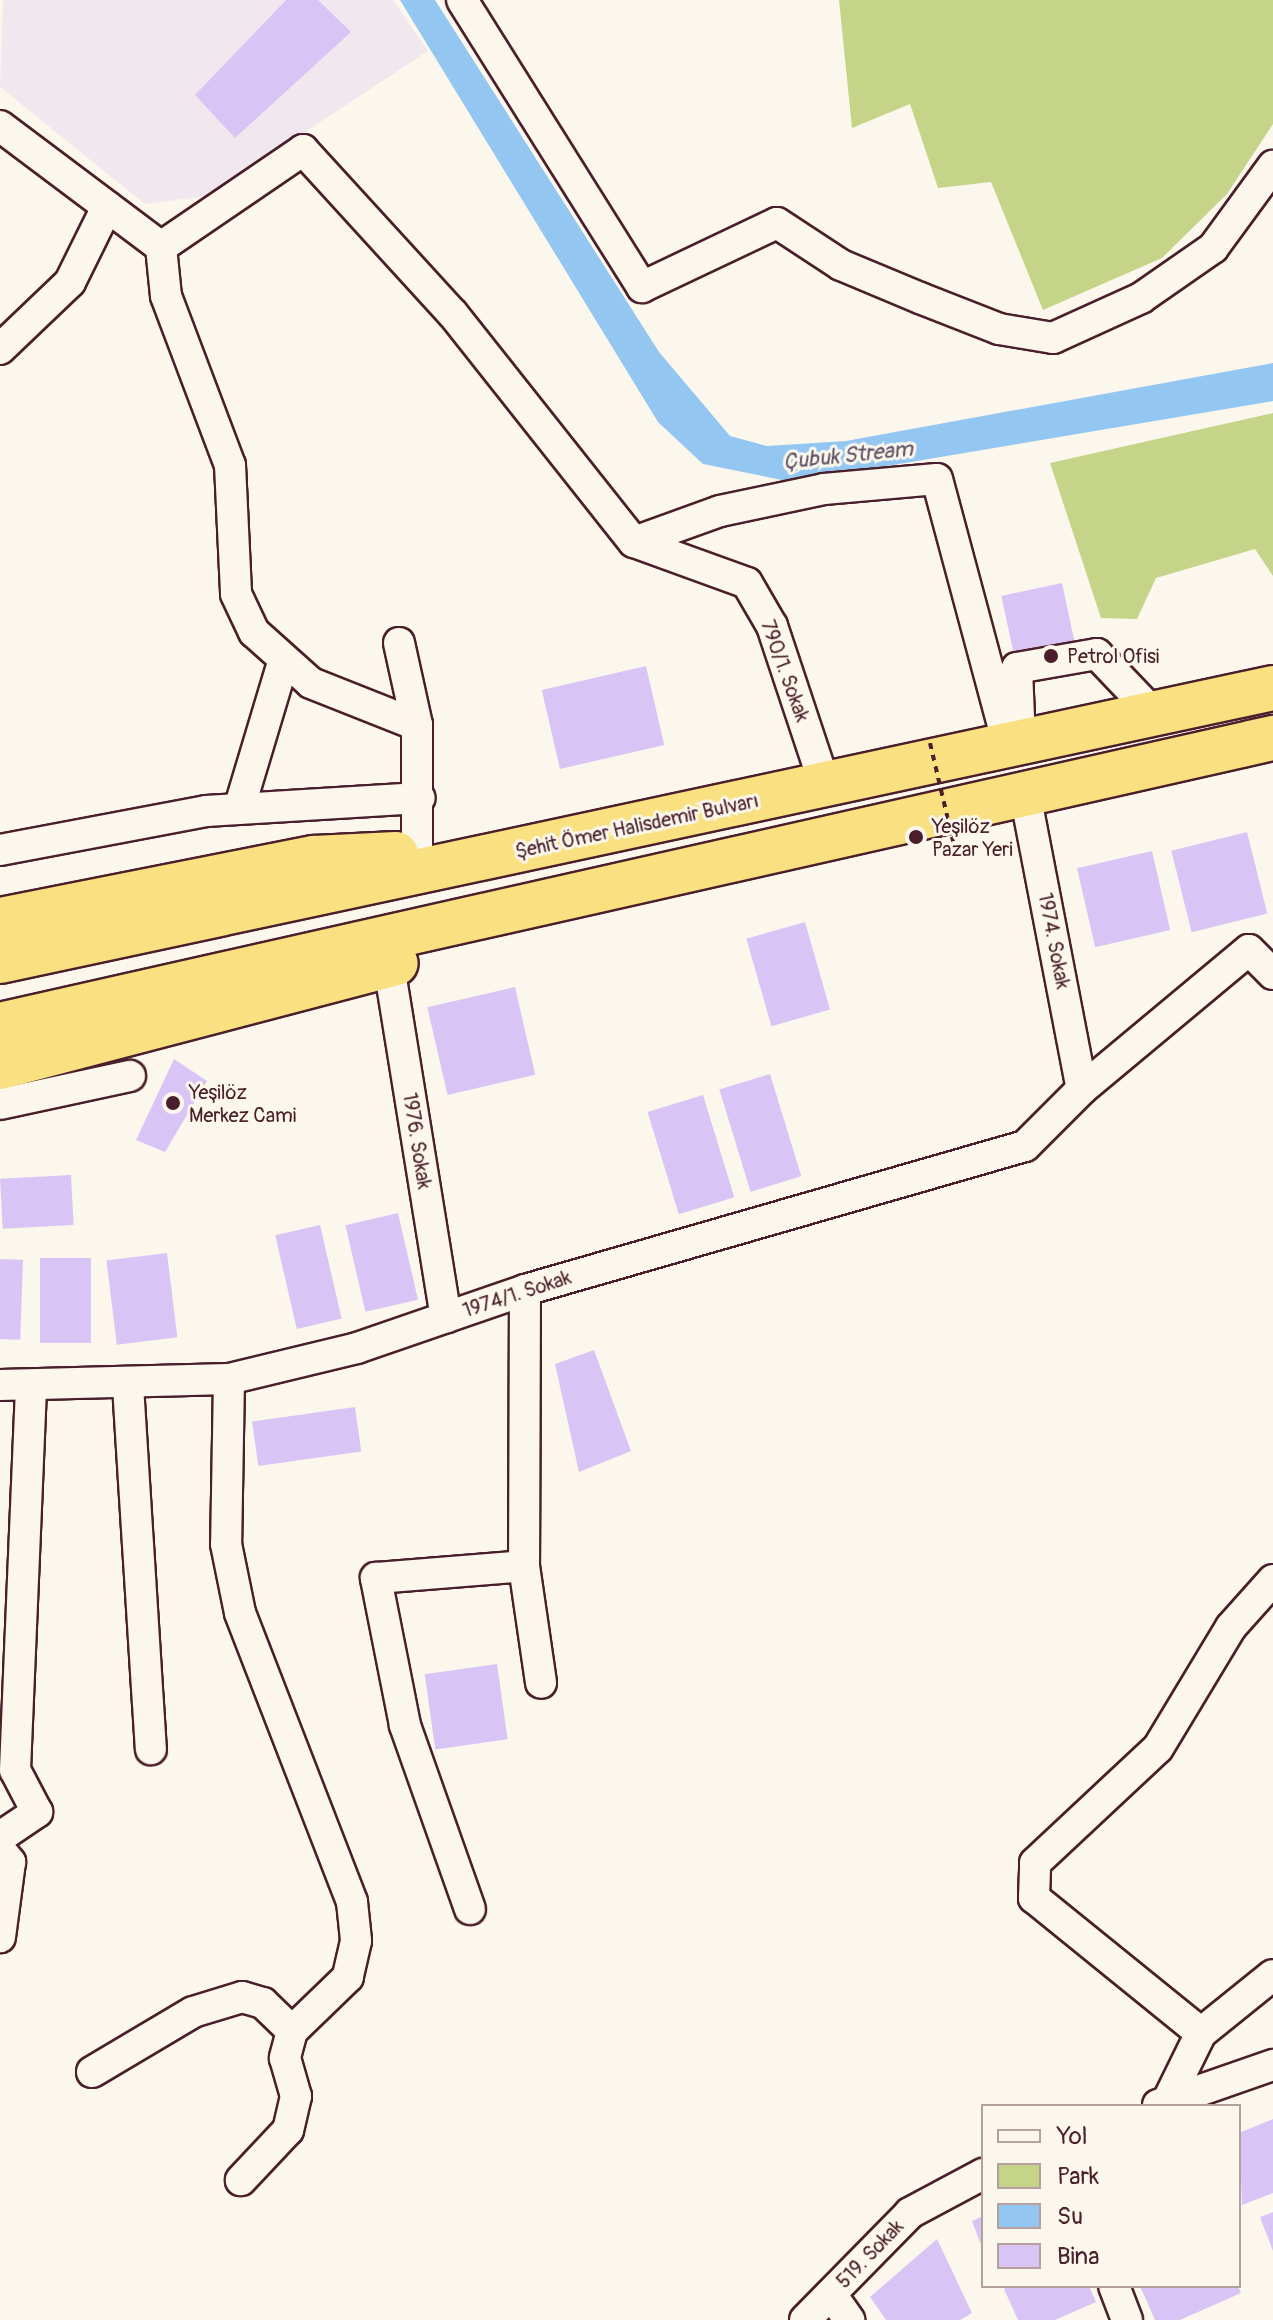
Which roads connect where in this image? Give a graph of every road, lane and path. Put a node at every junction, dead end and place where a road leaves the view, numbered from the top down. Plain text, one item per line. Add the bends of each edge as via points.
1 (462, 0) edge
2 (0, 126) edge
3 (1273, 166) edge
4 (107, 207) junction
5 (161, 247) junction
6 (0, 349) edge
7 (634, 542) junction
8 (399, 643) dead end
9 (283, 662) junction
10 (1273, 688) edge
11 (1155, 715) junction
12 (417, 725) junction
13 (1273, 738) edge
14 (1014, 742) junction
15 (930, 743) dead end
16 (825, 785) junction
17 (1025, 794) junction
18 (420, 798) junction
19 (239, 809) junction
20 (953, 841) dead end
21 (550, 846) junction
22 (0, 850) edge
23 (417, 852) junction
24 (599, 891) junction
25 (0, 920) edge
26 (0, 961) edge
27 (389, 966) junction
28 (1273, 974) edge
29 (0, 1025) edge
30 (0, 1067) edge
31 (130, 1076) dead end
32 (1082, 1089) junction
33 (0, 1104) edge
34 (525, 1290) junction
35 (446, 1317) junction
36 (229, 1379) junction
37 (0, 1385) edge
38 (31, 1385) junction
39 (128, 1386) junction
40 (524, 1566) junction
41 (1273, 1580) edge
42 (541, 1683) dead end
43 (151, 1749) dead end
44 (0, 1837) edge
45 (0, 1850) edge
46 (470, 1909) dead end
47 (0, 1937) edge
48 (1273, 1975) edge
49 (292, 2031) junction
50 (1201, 2033) junction
51 (1273, 2065) edge
52 (92, 2072) dead end
53 (1162, 2104) edge
54 (981, 2175) edge
55 (241, 2180) dead end
56 (1115, 2288) edge
57 (831, 2294) junction
58 (805, 2320) edge
59 (849, 2320) edge
60 (1127, 2320) edge

1 - 3 street via 642,287 777,223 841,265 920,298 999,329 1053,338 1141,298 1213,248
2 - 4 street
4 - 5 street
4 - 6 street via 70,282
5 - 7 street via 303,150 453,314
5 - 9 street via 166,296 230,465 236,594 254,632
7 - 14 street via 750,504 937,479
7 - 16 street, 790/1. Sokak via 747,583 772,626
8 - 12 street
9 - 12 street via 344,700
9 - 19 street
10 - 11 highway, Şehit Ömer Halisdemir Bulvarı
11 - 14 highway, Şehit Ömer Halisdemir Bulvarı
11 - 14 street via 1097,654 1017,668
12 - 18 street
13 - 17 highway
14 - 16 highway, Şehit Ömer Halisdemir Bulvarı
15 - 20 path, bridge
16 - 21 highway, Şehit Ömer Halisdemir Bulvarı
17 - 24 highway
17 - 32 street, 1974. Sokak
18 - 19 street
18 - 23 street
19 - 22 street
21 - 23 highway
21 - 26 highway, Şehit Ömer Halisdemir Bulvarı
23 - 25 highway via 314,858
24 - 27 highway
24 - 29 highway
27 - 30 highway
27 - 35 street, 1976. Sokak
28 - 32 street via 1249,950
31 - 33 street
32 - 34 street, 1974/1. Sokak via 1025,1146
34 - 35 street, 1974/1. Sokak
34 - 40 street
35 - 36 street, 1974/1. Sokak via 357,1348
36 - 39 street, 1974/1. Sokak
36 - 49 street via 226,1544 240,1613 352,1902 348,1977
37 - 38 street, 1974/1. Sokak
38 - 39 street, 1974/1. Sokak
38 - 44 street via 15,1770 37,1812
39 - 43 street
40 - 42 street
40 - 46 street via 376,1578 405,1725
41 - 50 street via 1231,1627 1158,1748 1035,1863 1034,1898
45 - 47 street via 10,1862
48 - 50 street
49 - 52 street via 263,2003 242,1997 193,2012
49 - 55 street via 285,2058 296,2096 288,2130
50 - 53 street
51 - 53 street
54 - 57 street, 519. Sokak via 910,2213
56 - 60 street
57 - 58 street, 519. Sokak
57 - 59 street

